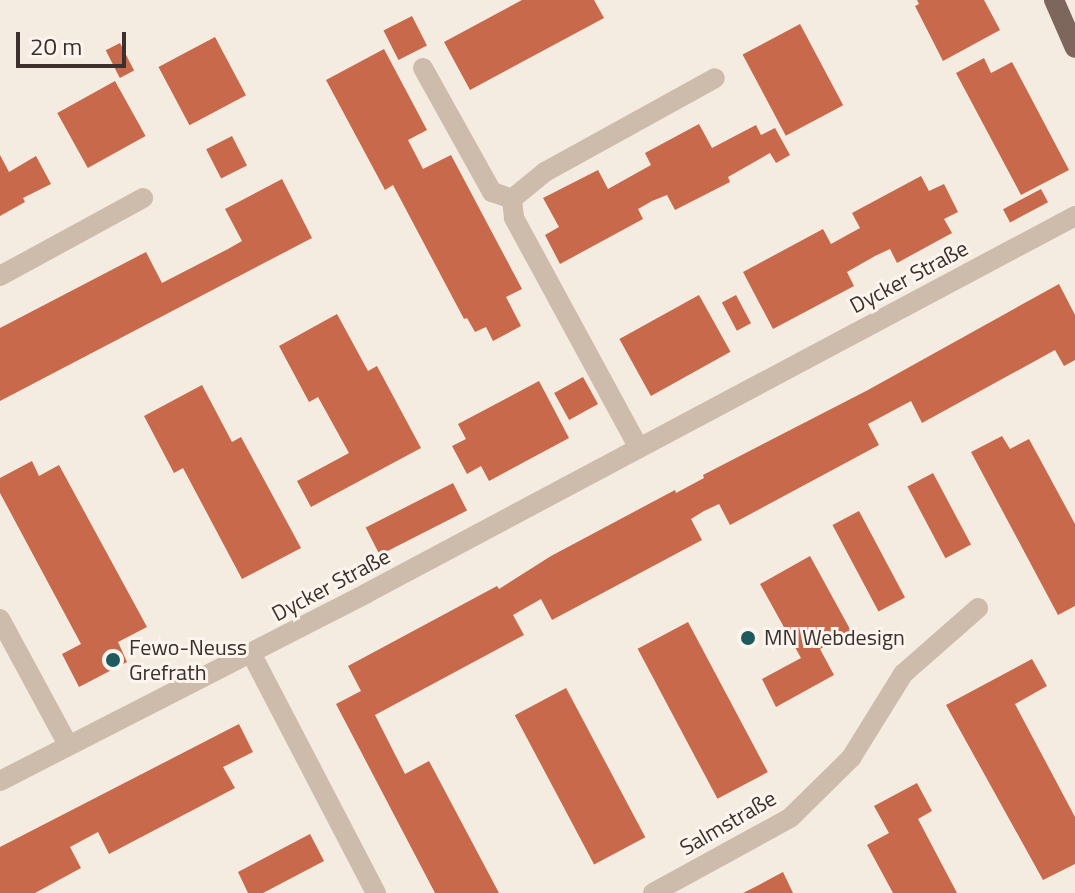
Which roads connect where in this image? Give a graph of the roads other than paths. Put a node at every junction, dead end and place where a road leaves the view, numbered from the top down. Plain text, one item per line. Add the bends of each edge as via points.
1 (1054, 0) edge
2 (1075, 48) edge
3 (423, 68) dead end
4 (715, 78) dead end
5 (143, 198) dead end
6 (512, 199) junction
7 (1075, 216) edge
8 (0, 276) edge
9 (639, 448) junction
10 (978, 608) dead end
11 (0, 619) edge
12 (251, 653) junction
13 (68, 745) junction
14 (0, 781) edge
15 (376, 893) edge
16 (653, 893) edge

1 - 2 main road
3 - 6 street via 492,192
4 - 6 street via 545,172
5 - 8 street
6 - 9 street via 514,218
7 - 9 street, Dycker Straße
9 - 12 street, Dycker Straße
10 - 16 street, Salmstraße via 903,674 851,758 790,818
11 - 13 street
12 - 13 street, Dycker Straße
12 - 15 street
13 - 14 street, Dycker Straße

